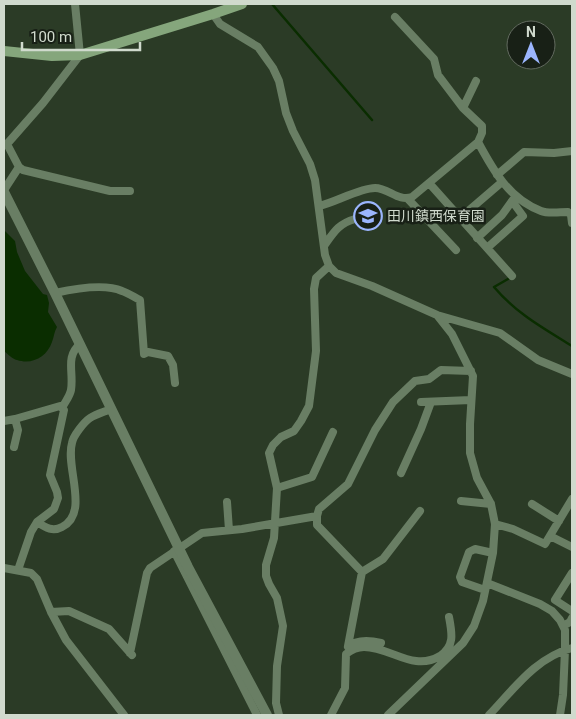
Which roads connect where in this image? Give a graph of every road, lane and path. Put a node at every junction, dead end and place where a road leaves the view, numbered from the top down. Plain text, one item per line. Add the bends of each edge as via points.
1 (75, 4) edge
2 (242, 4) edge
3 (214, 14) junction
4 (394, 17) dead end
5 (4, 50) edge
6 (80, 55) junction
7 (476, 81) dead end
8 (463, 108) junction
9 (478, 142) junction
10 (572, 151) edge
11 (19, 167) junction
12 (497, 175) junction
13 (502, 182) junction
14 (429, 183) junction
15 (4, 191) edge
16 (130, 191) dead end
17 (514, 198) junction
18 (408, 199) junction
19 (319, 206) junction
20 (460, 218) junction
21 (355, 219) dead end
22 (572, 223) edge
23 (477, 238) junction
24 (324, 246) junction
25 (487, 248) junction
26 (456, 250) dead end
27 (329, 266) junction
28 (512, 276) dead end
29 (55, 293) junction
30 (437, 315) junction
31 (80, 344) junction
32 (472, 370) junction
33 (572, 374) edge
34 (175, 383) dead end
35 (472, 400) junction
36 (421, 402) dead end
37 (431, 402) junction
38 (62, 408) junction
39 (111, 409) junction
40 (15, 420) junction
41 (4, 421) edge
42 (333, 432) dead end
43 (14, 447) dead end
44 (401, 473) dead end
45 (276, 488) junction
46 (572, 498) edge
47 (461, 501) dead end
48 (227, 502) dead end
49 (491, 504) junction
50 (532, 504) dead end
51 (420, 511) dead end
52 (317, 516) junction
53 (559, 521) junction
54 (37, 522) junction
55 (276, 524) junction
56 (496, 524) junction
57 (229, 530) junction
58 (550, 536) junction
59 (572, 547) edge
60 (177, 550) junction
61 (493, 553) junction
62 (4, 568) edge
63 (18, 570) junction
64 (362, 572) junction
65 (572, 573) edge
66 (569, 585) edge
67 (486, 587) junction
68 (572, 611) edge
69 (51, 612) junction
70 (449, 617) dead end
71 (572, 618) edge
72 (563, 626) junction
73 (381, 643) dead end
74 (569, 649) edge
75 (347, 650) junction
76 (425, 662) junction
77 (440, 666) junction
78 (124, 715) edge
79 (257, 715) edge
80 (267, 715) edge
81 (279, 715) edge
82 (331, 715) edge
83 (388, 715) edge
84 (489, 715) edge
85 (560, 715) edge

1 - 6 street
2 - 3 main road
3 - 6 main road
3 - 19 street via 220,24 258,47 274,68 289,122 310,164
4 - 8 street via 434,59 438,75
5 - 6 main road via 52,56
6 - 11 street via 7,144
7 - 8 street
8 - 9 street via 482,126
9 - 12 street
9 - 14 street
10 - 12 street via 524,152
11 - 15 street
11 - 16 street via 110,191
12 - 13 street
13 - 17 street
13 - 20 street
14 - 18 street
14 - 20 street
15 - 29 street
17 - 22 street via 542,212 568,212
17 - 23 street via 502,216
17 - 25 street via 523,216
18 - 19 street via 380,188 369,188
18 - 26 street
19 - 24 street
20 - 23 street
21 - 24 street via 338,227
23 - 25 street
24 - 27 street
25 - 28 street
27 - 30 street via 336,273
27 - 45 street via 316,278 314,289 316,351 309,406 294,431 273,445 269,453
29 - 31 street
29 - 34 street via 74,288 104,288 121,290 140,300 144,354 168,356
30 - 32 street
30 - 33 street via 500,333 538,360
31 - 38 street via 73,350 71,392
31 - 39 street
32 - 35 street
32 - 52 street via 441,370 429,379 415,381 392,402 348,484 319,509
35 - 37 street
35 - 49 street via 470,452 477,478
36 - 37 street
37 - 44 street
38 - 40 street
38 - 54 street via 50,475 58,498 54,509
39 - 54 street via 88,418 72,441 74,515 58,529 48,529
39 - 60 street
40 - 41 street
40 - 43 street via 18,430
42 - 45 street via 312,477
45 - 55 street
46 - 53 street
47 - 49 street
48 - 57 street
49 - 56 street
50 - 53 street
51 - 64 street via 383,559
52 - 55 street
52 - 64 street via 317,525
53 - 58 street
54 - 63 street
55 - 57 street
55 - 81 street via 266,576 277,598 283,626 277,666 276,703
56 - 58 street via 545,544
56 - 61 street
57 - 60 street via 202,533
58 - 59 street
60 - 69 street via 147,573 131,654 108,629 69,611
60 - 79 street
60 - 80 street
61 - 67 street
61 - 67 street via 475,549 470,552 460,577 462,582
62 - 63 street
63 - 69 street via 31,573 37,579
64 - 75 street
65 - 66 street
66 - 68 street via 555,600
67 - 72 street via 540,604 552,611
67 - 77 street via 474,626 463,643
69 - 78 street via 66,640
70 - 76 street via 452,642 446,652
71 - 72 street
72 - 74 street
73 - 75 street via 363,640 354,642
74 - 84 street via 531,669
74 - 85 street
75 - 76 street via 364,647
75 - 82 street via 345,688
76 - 77 street
77 - 83 street

